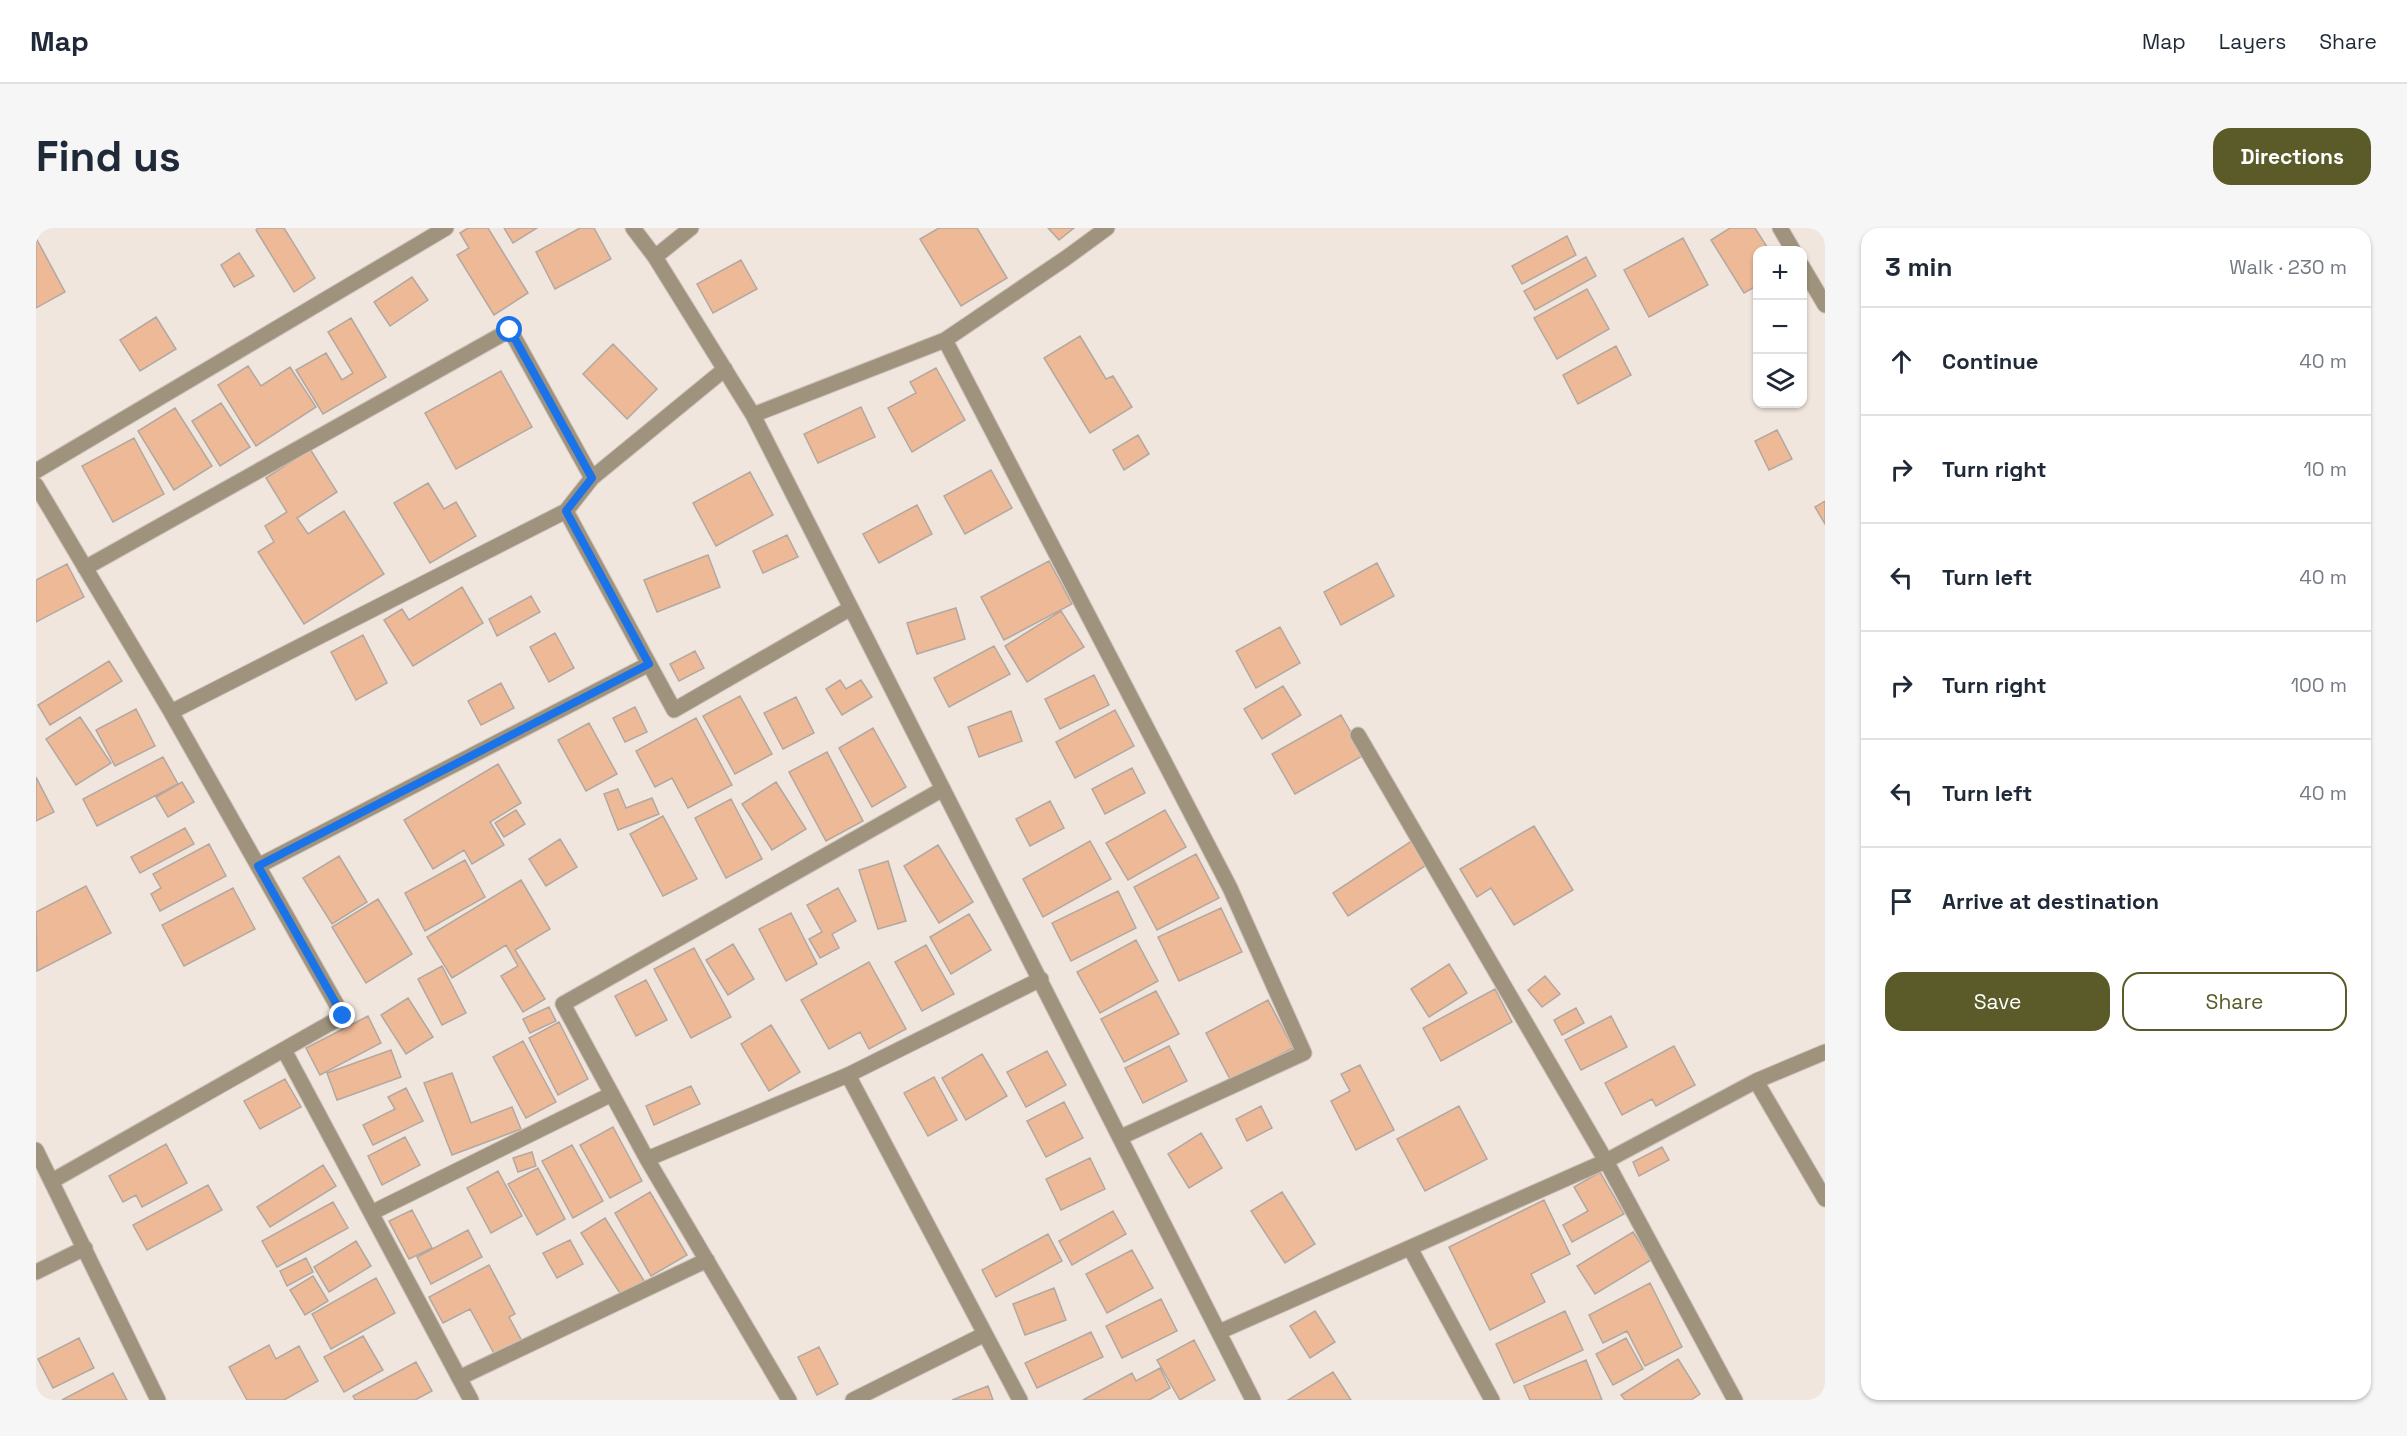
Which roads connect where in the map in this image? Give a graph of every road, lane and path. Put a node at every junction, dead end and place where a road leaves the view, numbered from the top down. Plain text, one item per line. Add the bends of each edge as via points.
1 (446, 228) edge
2 (633, 228) edge
3 (691, 228) edge
4 (1107, 228) edge
5 (1780, 228) edge
6 (1791, 246) edge
7 (655, 256) junction
8 (1807, 273) edge
9 (1825, 305) edge
10 (945, 340) junction
11 (725, 369) junction
12 (753, 416) junction
13 (36, 471) edge
14 (592, 478) junction
15 (36, 485) edge
16 (566, 511) junction
17 (86, 568) junction
18 (851, 608) junction
19 (649, 664) junction
20 (171, 712) junction
21 (1358, 735) dead end
22 (943, 789) junction
23 (258, 866) junction
24 (1041, 979) junction
25 (284, 1050) junction
26 (1825, 1052) edge
27 (848, 1075) junction
28 (1756, 1081) junction
29 (612, 1094) junction
30 (1121, 1137) junction
31 (36, 1150) edge
32 (648, 1159) junction
33 (1606, 1161) junction
34 (52, 1181) junction
35 (1825, 1199) edge
36 (371, 1213) junction
37 (85, 1248) junction
38 (1410, 1248) junction
39 (707, 1260) junction
40 (36, 1272) edge
41 (1219, 1332) junction
42 (985, 1334) junction
43 (459, 1378) junction
44 (158, 1400) edge
45 (471, 1400) edge
46 (789, 1400) edge
47 (853, 1400) edge
48 (1020, 1400) edge
49 (1253, 1400) edge
50 (1492, 1400) edge
51 (1735, 1400) edge

1 - 13 street
2 - 7 street
3 - 7 street
4 - 10 street
5 - 6 street
7 - 11 street
8 - 9 street
10 - 12 street
10 - 30 street via 1230,888 1304,1053
11 - 12 street
11 - 14 street
12 - 18 street
14 - 16 street
14 - 17 street via 510,330
15 - 17 street
16 - 19 street
16 - 20 street
17 - 20 street
18 - 19 street via 674,710
18 - 22 street
19 - 23 street
20 - 23 street
21 - 33 street
22 - 24 street
22 - 29 street via 563,1004
23 - 25 street via 343,1016
24 - 27 street
24 - 30 street
25 - 34 street
25 - 36 street
26 - 28 street
27 - 32 street
27 - 42 street
28 - 33 street
28 - 35 street
29 - 32 street
29 - 36 street
30 - 41 street
31 - 34 street
32 - 39 street
33 - 38 street
33 - 51 street
34 - 37 street
36 - 43 street
37 - 40 street
37 - 44 street
38 - 41 street
38 - 50 street
39 - 43 street
39 - 46 street
41 - 49 street
42 - 47 street
42 - 48 street
43 - 45 street

